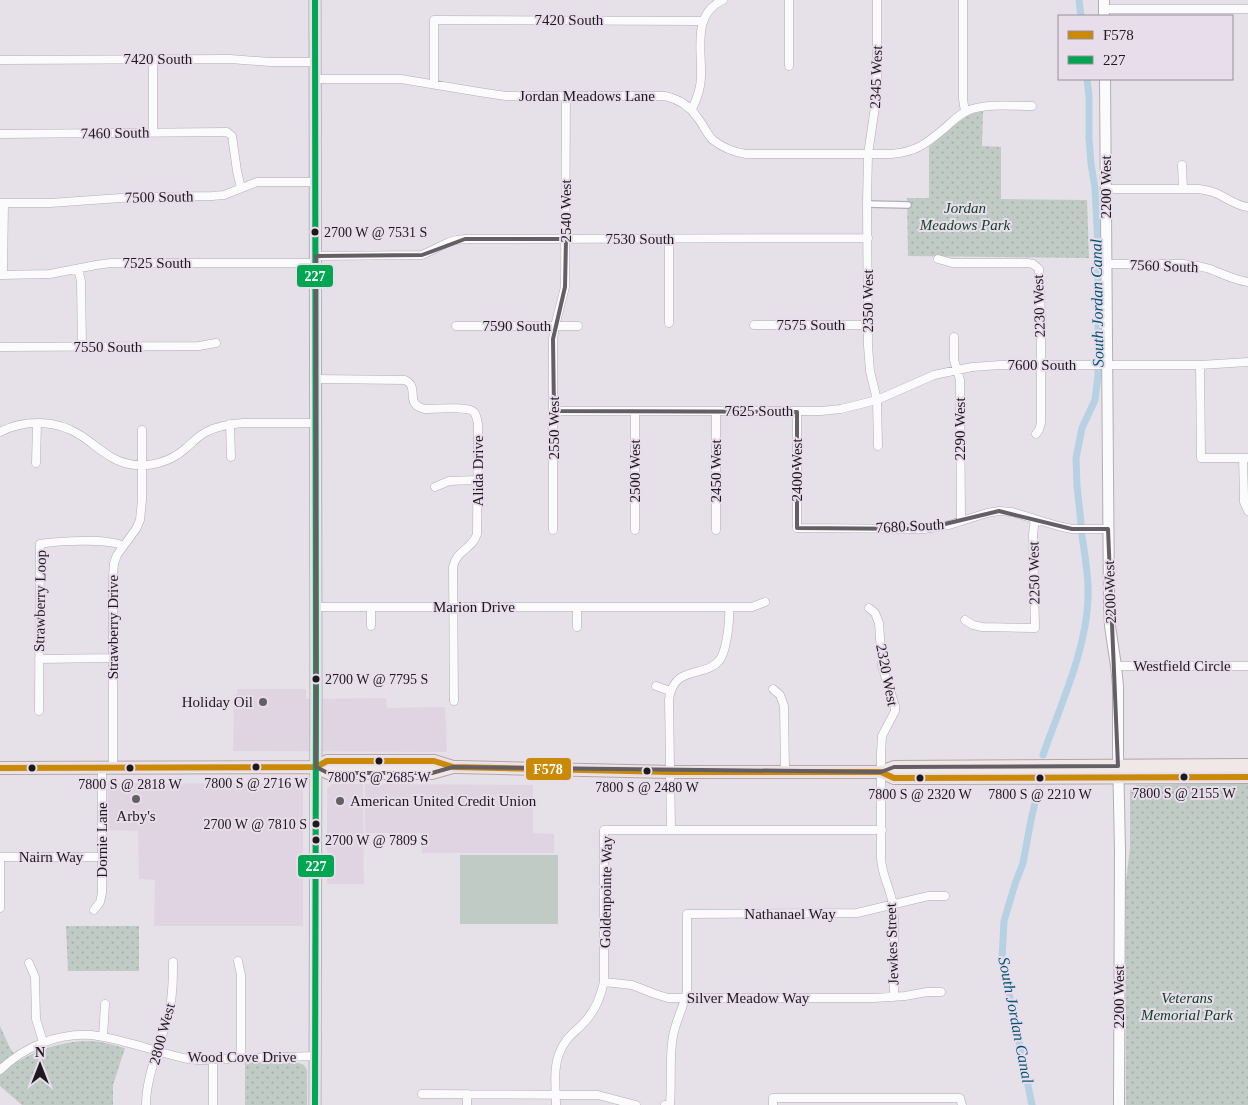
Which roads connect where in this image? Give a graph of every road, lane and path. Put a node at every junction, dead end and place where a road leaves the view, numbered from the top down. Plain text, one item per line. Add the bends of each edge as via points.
1 (315, 0) edge
2 (724, 0) edge
3 (789, 0) edge
4 (877, 0) edge
5 (963, 0) edge
6 (1104, 8) edge
7 (1248, 9) edge
8 (703, 21) junction
9 (153, 59) junction
10 (0, 60) edge
11 (315, 62) junction
12 (789, 66) dead end
13 (316, 79) junction
14 (1105, 80) edge
15 (434, 84) junction
16 (566, 95) junction
17 (1032, 106) dead end
18 (692, 109) junction
19 (965, 112) junction
20 (153, 132) junction
21 (0, 134) edge
22 (868, 154) junction
23 (1182, 165) dead end
24 (316, 182) junction
25 (240, 188) junction
26 (1182, 189) junction
27 (1106, 190) junction
28 (2, 203) edge
29 (867, 204) junction
30 (908, 205) dead end
31 (1248, 207) edge
32 (868, 238) junction
33 (566, 239) junction
34 (670, 239) junction
35 (416, 256) joint
36 (316, 259) junction
37 (938, 260) dead end
38 (1107, 264) junction
39 (78, 269) junction
40 (2, 275) edge
41 (1248, 282) edge
42 (669, 323) dead end
43 (754, 325) dead end
44 (868, 325) junction
45 (456, 326) dead end
46 (555, 326) junction
47 (578, 326) dead end
48 (954, 337) dead end
49 (216, 343) dead end
50 (0, 347) edge
51 (82, 347) junction
52 (1248, 362) edge
53 (1041, 365) junction
54 (1101, 365) junction
55 (1200, 365) junction
56 (957, 370) junction
57 (316, 379) junction
58 (877, 400) junction
59 (554, 411) junction
60 (635, 411) junction
61 (716, 412) junction
62 (797, 412) junction
63 (37, 423) junction
64 (316, 423) junction
65 (230, 424) junction
66 (142, 430) dead end
67 (0, 432) edge
68 (1036, 434) dead end
69 (878, 446) dead end
70 (231, 457) dead end
71 (1246, 458) edge
72 (36, 463) dead end
73 (142, 465) junction
74 (478, 480) junction
75 (435, 487) dead end
76 (1248, 510) edge
77 (1036, 519) junction
78 (961, 521) junction
79 (797, 528) joint
80 (1108, 529) junction
81 (554, 530) dead end
82 (635, 530) dead end
83 (716, 530) dead end
84 (123, 546) junction
85 (764, 602) dead end
86 (316, 606) junction
87 (371, 607) junction
88 (453, 607) junction
89 (577, 607) junction
90 (729, 607) junction
91 (869, 608) dead end
92 (965, 620) dead end
93 (371, 626) dead end
94 (577, 627) dead end
95 (39, 658) junction
96 (113, 658) junction
97 (1116, 666) junction
98 (1248, 666) edge
99 (656, 686) dead end
100 (773, 689) dead end
101 (670, 691) junction
102 (454, 701) dead end
103 (39, 711) dead end
104 (1248, 766) edge
105 (316, 767) junction
106 (0, 768) edge
107 (108, 768) junction
108 (671, 772) junction
109 (785, 772) junction
110 (881, 772) junction
111 (1119, 772) junction
112 (1248, 777) edge
113 (671, 830) junction
114 (882, 830) junction
115 (0, 857) edge
116 (103, 857) junction
117 (945, 896) dead end
118 (893, 904) junction
119 (0, 908) edge
120 (94, 910) dead end
121 (238, 961) dead end
122 (173, 962) dead end
123 (29, 963) dead end
124 (604, 982) junction
125 (941, 992) dead end
126 (894, 997) junction
127 (685, 998) junction
128 (104, 1004) dead end
129 (103, 1037) junction
130 (43, 1042) junction
131 (158, 1052) junction
132 (315, 1056) junction
133 (241, 1058) junction
134 (213, 1060) junction
135 (0, 1070) edge
136 (422, 1094) dead end
137 (467, 1094) junction
138 (556, 1095) junction
139 (146, 1105) edge
140 (213, 1105) edge
141 (315, 1105) edge
142 (467, 1105) edge
143 (556, 1105) edge
144 (636, 1105) edge
145 (665, 1105) edge
146 (773, 1105) edge
147 (962, 1105) edge
148 (1119, 1105) edge

1 - 11 main road
2 - 8 street via 707,12
3 - 12 street
4 - 22 street, 2345 West via 877,93
5 - 19 street
6 - 7 street
8 - 15 street, 7420 South via 434,20
8 - 18 street via 700,84
9 - 10 street, 7420 South
9 - 11 street, 7420 South
9 - 20 street
11 - 13 main road
13 - 15 street, Jordan Meadows Lane via 388,78
13 - 24 main road
14 - 27 street, 2200 West
15 - 16 street, Jordan Meadows Lane via 506,96
16 - 18 street, Jordan Meadows Lane via 665,96
16 - 33 street, 2540 West
17 - 19 street, Jordan Meadows Lane via 989,106
18 - 22 street, Jordan Meadows Lane via 712,138 736,152
19 - 22 street, Jordan Meadows Lane via 915,150
20 - 21 street, 7460 South
20 - 25 street, 7460 South via 227,132 234,142
22 - 29 street, 2350 West
23 - 26 street
24 - 25 street, 7500 South via 257,182
24 - 36 main road
25 - 28 street, 7500 South via 212,196
26 - 27 street
26 - 31 street via 1208,191
27 - 38 street, 2200 West
28 - 40 street
29 - 30 street
29 - 32 street, 2350 West
32 - 34 street, 7530 South
32 - 44 street, 2350 West
33 - 34 street, 7530 South
33 - 35 street, 7530 South via 456,240
33 - 46 street, 2540 West via 566,286
34 - 42 street
35 - 36 street, 7525 South
36 - 39 street, 7525 South via 111,263
36 - 57 main road
37 - 53 street, 2230 West via 1037,266
38 - 41 street, 7560 South via 1188,265 1209,268
38 - 54 street, 2200 West
39 - 40 street, 7525 South via 50,274
39 - 51 street
43 - 44 street, 7575 South
44 - 58 street, 2350 West via 868,359
45 - 46 street, 7590 South
46 - 47 street, 7590 South
46 - 59 street, 2550 West
48 - 56 street, 2290 West
49 - 51 street, 7550 South
50 - 51 street, 7550 South
52 - 55 street, 7600 South
53 - 54 street, 7600 South
53 - 56 street, 7600 South
53 - 68 street, 2230 West via 1041,423
54 - 55 street, 7600 South
54 - 80 street, 2200 West
55 - 71 street via 1201,458
56 - 58 street, 7625 South
56 - 78 street, 2290 West via 960,380
57 - 64 main road
57 - 74 street, Alida Drive via 405,380 412,386 415,406 419,408 471,410 478,424
58 - 62 street, 7625 South via 841,409
58 - 69 street, 2350 West
59 - 60 street, 7625 South
59 - 81 street, 2550 West
60 - 61 street, 7625 South
60 - 82 street, 2500 West
61 - 62 street, 7625 South
61 - 83 street, 2450 West
62 - 79 street, 2400 West
63 - 67 street via 22,424
63 - 72 street
63 - 73 street via 66,428 115,460
64 - 65 street
64 - 86 main road
65 - 70 street
65 - 73 street via 206,432 175,456
66 - 73 street, Strawberry Drive
71 - 76 street via 1244,502
73 - 84 street, Strawberry Drive via 140,520
74 - 75 street via 449,481
74 - 88 street, Alida Drive via 477,534 473,543 454,562
77 - 78 street, 7680 South via 999,512
77 - 80 street, 7680 South via 1072,529
77 - 92 street, 2250 West via 1033,534 1035,628 982,627
78 - 79 street, 7680 South via 924,528
80 - 97 street, 2200 West via 1109,620
84 - 95 street, Strawberry Loop via 106,541 40,544
84 - 96 street, Strawberry Drive via 114,563
85 - 90 street, Marion Drive via 752,607
86 - 87 street, Marion Drive
86 - 105 main road
87 - 88 street, Marion Drive
87 - 93 street
88 - 89 street, Marion Drive
88 - 102 street, Alida Drive
89 - 90 street, Marion Drive
89 - 94 street
90 - 101 street via 720,659 713,666 684,675
91 - 110 street, 2320 West via 879,623 882,666 895,706 882,736
95 - 96 street
95 - 103 street, Strawberry Loop
96 - 107 street, Strawberry Drive
97 - 98 street, Westfield Circle
97 - 111 street, 2200 West
99 - 101 street
100 - 109 street via 780,695 784,706
101 - 108 street
104 - 111 main road
105 - 107 main road
105 - 108 main road via 327,761 434,761 453,767
105 - 132 main road
106 - 107 main road
107 - 116 street, Dornie Lane
108 - 109 main road
108 - 113 street
109 - 110 main road
110 - 111 main road via 894,778
110 - 114 street, Jewkes Street
111 - 112 main road
111 - 148 street, 2200 West
113 - 114 street, Goldenpointe Way
113 - 124 street, Goldenpointe Way via 604,830
114 - 118 street, Jewkes Street via 882,872
115 - 116 street, Nairn Way
115 - 119 street
116 - 120 street, Dornie Lane via 102,893
117 - 118 street, Nathanael Way
118 - 126 street, Jewkes Street
118 - 127 street, Nathanael Way via 849,914 687,914
121 - 133 street via 241,975
122 - 131 street, 2800 West via 172,995
123 - 130 street via 35,978 36,1019
124 - 127 street, Silver Meadow Way via 632,985 668,998
124 - 138 street, Goldenpointe Way via 594,1010 569,1036 558,1056
125 - 126 street, Silver Meadow Way
126 - 127 street, Silver Meadow Way
127 - 145 street via 673,1034 670,1104
128 - 129 street
129 - 130 street, Wood Cove Drive via 79,1035
129 - 131 street, Wood Cove Drive
130 - 135 street, Wood Cove Drive
131 - 134 street, Wood Cove Drive via 188,1059
131 - 139 street, 2800 West via 147,1088
132 - 133 street, Wood Cove Drive
132 - 141 main road
133 - 134 street, Wood Cove Drive
134 - 140 street
136 - 137 street
137 - 138 street
137 - 142 street
138 - 143 street, Goldenpointe Way
138 - 144 street via 598,1095
146 - 147 street via 773,1098 960,1098

